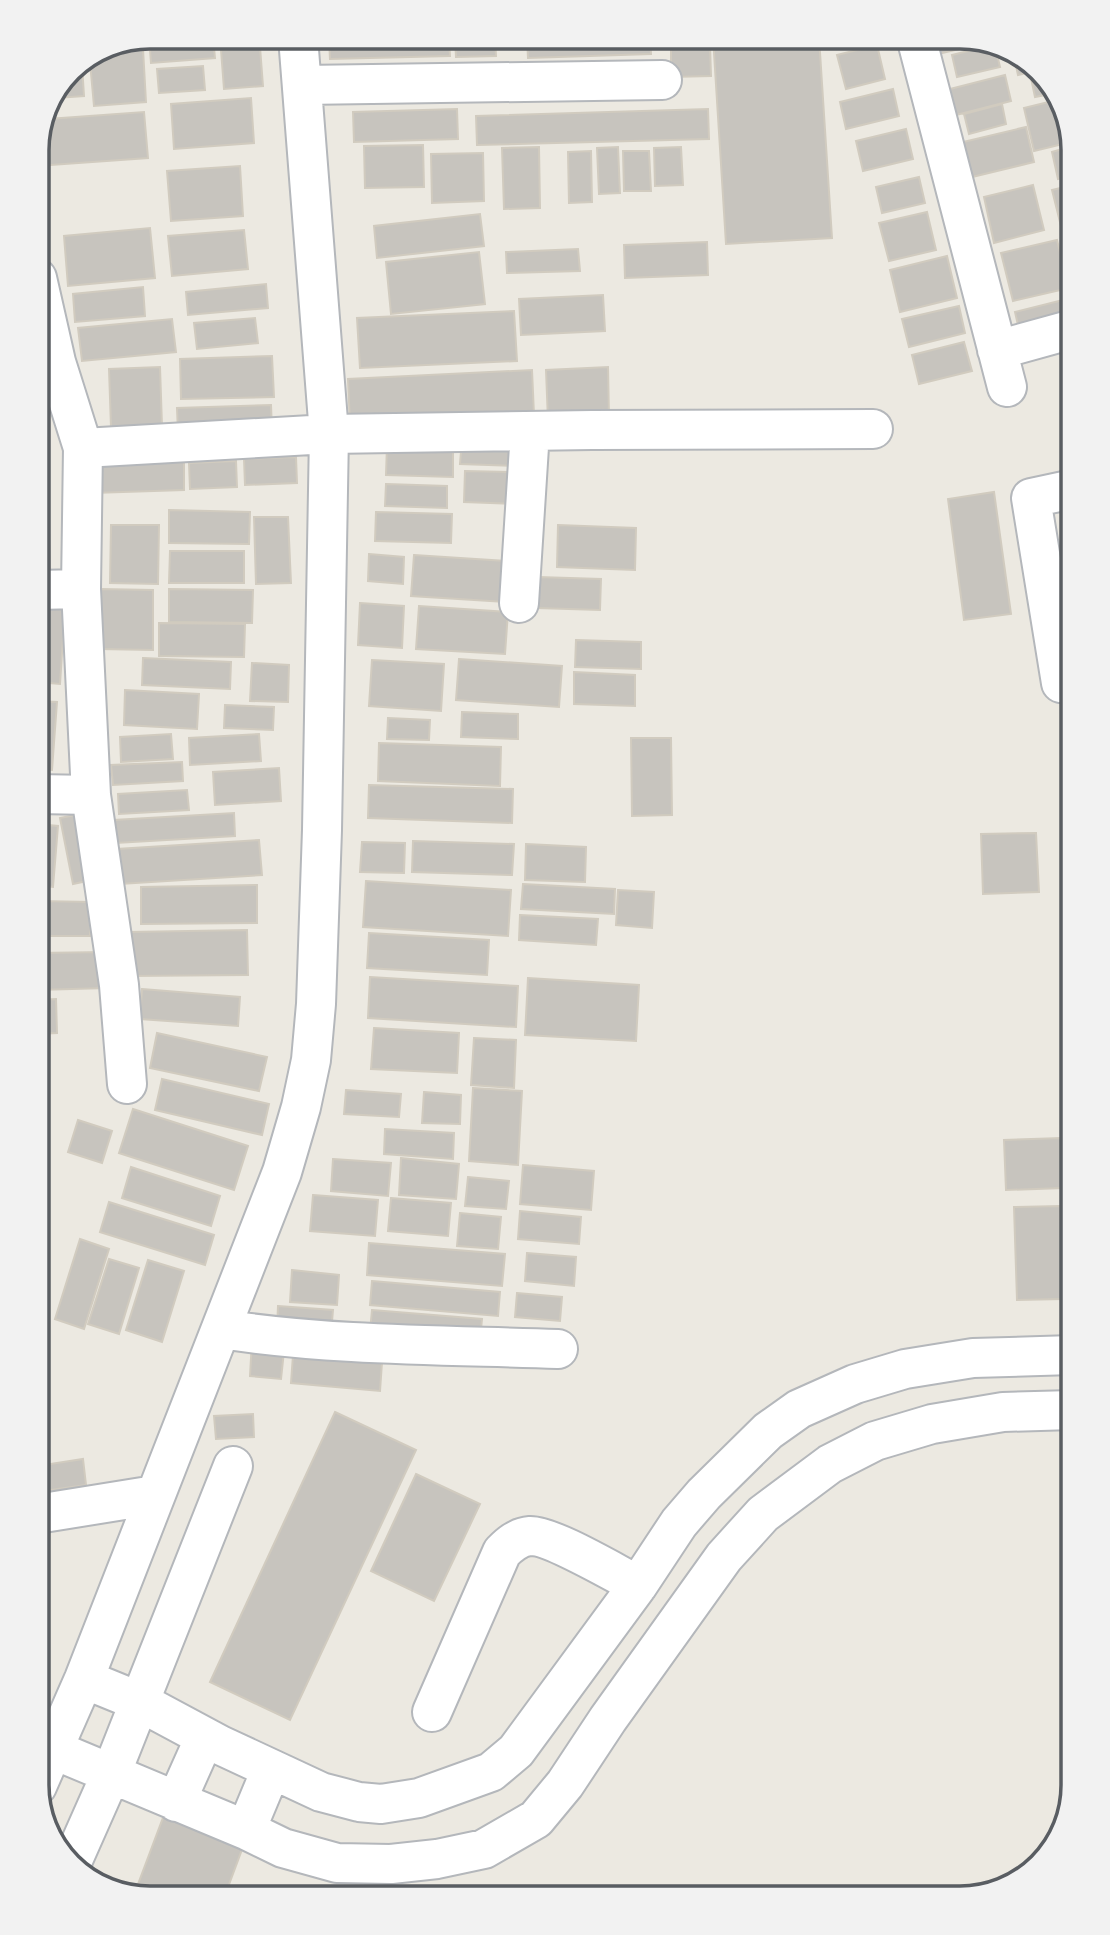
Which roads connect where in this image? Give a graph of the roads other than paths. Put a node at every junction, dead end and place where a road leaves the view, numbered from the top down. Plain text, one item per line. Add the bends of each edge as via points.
1 (299, 49) edge
2 (919, 49) edge
3 (662, 80) dead end
4 (303, 85) junction
5 (49, 331) edge
6 (1061, 332) edge
7 (997, 351) junction
8 (1007, 387) dead end
9 (873, 429) dead end
10 (530, 432) junction
11 (329, 435) junction
12 (83, 448) junction
13 (1061, 492) edge
14 (81, 589) junction
15 (49, 590) edge
16 (519, 603) dead end
17 (1061, 682) dead end
18 (49, 794) edge
19 (91, 794) junction
20 (127, 1084) dead end
21 (221, 1329) junction
22 (558, 1349) dead end
23 (1061, 1355) edge
24 (1061, 1410) edge
25 (233, 1466) dead end
26 (155, 1495) junction
27 (49, 1512) edge
28 (638, 1585) junction
29 (84, 1679) junction
30 (564, 1686) junction
31 (138, 1701) junction
32 (432, 1712) dead end
33 (608, 1719) junction
34 (205, 1737) junction
35 (52, 1749) junction
36 (49, 1756) edge
37 (271, 1770) junction
38 (111, 1774) junction
39 (176, 1802) junction
40 (246, 1830) junction
41 (76, 1854) edge

1 - 4 street
2 - 7 street
3 - 4 street
4 - 11 street
5 - 12 street
6 - 7 street
7 - 8 street
9 - 10 street
10 - 11 street
10 - 16 street
11 - 12 street
11 - 21 street via 322,830 311,1060 282,1172
12 - 14 street
13 - 17 street via 1031,498
14 - 15 street
14 - 19 street
18 - 19 street
19 - 20 street via 119,985
21 - 22 street via 285,1338
21 - 26 street
23 - 28 street via 973,1358 905,1369 855,1384 799,1409 768,1431 704,1494
24 - 33 street via 1003,1412 932,1424 875,1441 830,1464 763,1514 724,1557
25 - 31 street
26 - 27 street
26 - 29 street
28 - 30 street
28 - 32 street via 549,1539 530,1536 513,1541 502,1552
29 - 31 street
29 - 35 street
30 - 33 street
30 - 37 street via 516,1751 491,1772 419,1798 359,1802 321,1792
31 - 34 street
31 - 38 street
33 - 40 street via 536,1819 484,1849 391,1864 337,1863 283,1848
34 - 37 street
34 - 39 street
35 - 36 street
35 - 38 street
37 - 40 street
38 - 39 street
38 - 41 street
39 - 40 street

